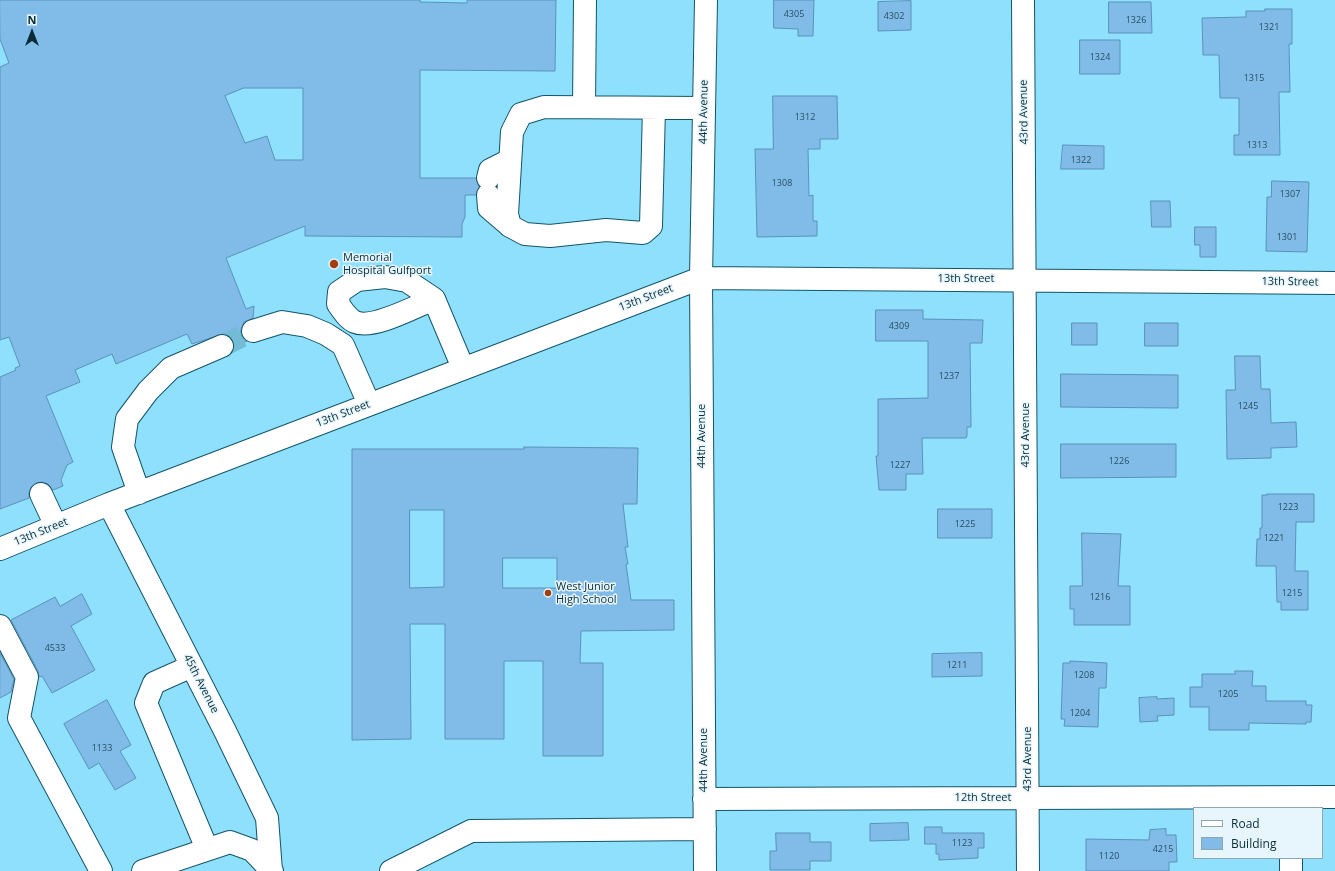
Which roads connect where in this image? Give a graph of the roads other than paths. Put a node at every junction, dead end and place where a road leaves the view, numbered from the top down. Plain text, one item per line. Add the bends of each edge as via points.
1 (585, 0) edge
2 (706, 0) edge
3 (1023, 0) edge
4 (584, 108) junction
5 (654, 108) junction
6 (704, 108) junction
7 (510, 160) junction
8 (510, 226) junction
9 (701, 278) junction
10 (1025, 280) junction
11 (1335, 282) edge
12 (434, 299) dead end
13 (253, 331) tunnel mouth
14 (222, 346) tunnel mouth
15 (463, 368) junction
16 (369, 404) junction
17 (139, 493) junction
18 (41, 494) dead end
19 (109, 504) junction
20 (56, 526) junction
21 (0, 548) edge
22 (0, 626) edge
23 (192, 666) junction
24 (1335, 796) edge
25 (704, 799) junction
26 (1028, 799) junction
27 (1291, 802) edge
28 (705, 829) junction
29 (207, 849) junction
30 (1291, 859) edge
31 (400, 869) edge
32 (100, 871) edge
33 (143, 871) edge
34 (272, 871) edge
35 (705, 871) edge
36 (1028, 871) edge
37 (1291, 871) edge

1 - 4 street
2 - 6 street, 44th Avenue
3 - 10 street, 43rd Avenue
4 - 5 street
4 - 7 street via 544,107 521,114 512,132
5 - 6 street
5 - 8 street via 652,226 643,232 606,230 550,236 524,234
6 - 9 street, 44th Avenue
7 - 8 street via 507,214
7 - 8 street via 490,170 488,186 489,208
9 - 10 street, 13th Street
9 - 15 street, 13th Street
9 - 25 street, 44th Avenue
10 - 11 street, 13th Street
10 - 26 street, 43rd Avenue
12 - 15 street
13 - 16 street via 282,322 307,326 326,334 343,345
14 - 17 street via 171,368 148,391 127,419 123,447
15 - 16 street, 13th Street
16 - 17 street, 13th Street
17 - 19 street, 13th Street
18 - 20 street
19 - 20 street, 13th Street
19 - 23 street, 45th Avenue
20 - 21 street, 13th Street
22 - 32 street via 27,677 19,718
23 - 29 street via 154,683 146,703
23 - 34 street, 45th Avenue via 267,818
24 - 27 street, 12th Street
25 - 26 street, 12th Street
25 - 28 street, 44th Avenue
26 - 27 street, 12th Street
26 - 36 street, 43rd Avenue
28 - 31 street via 471,831
28 - 35 street, 44th Avenue
29 - 33 street
29 - 34 street via 230,842 252,850
30 - 37 street

